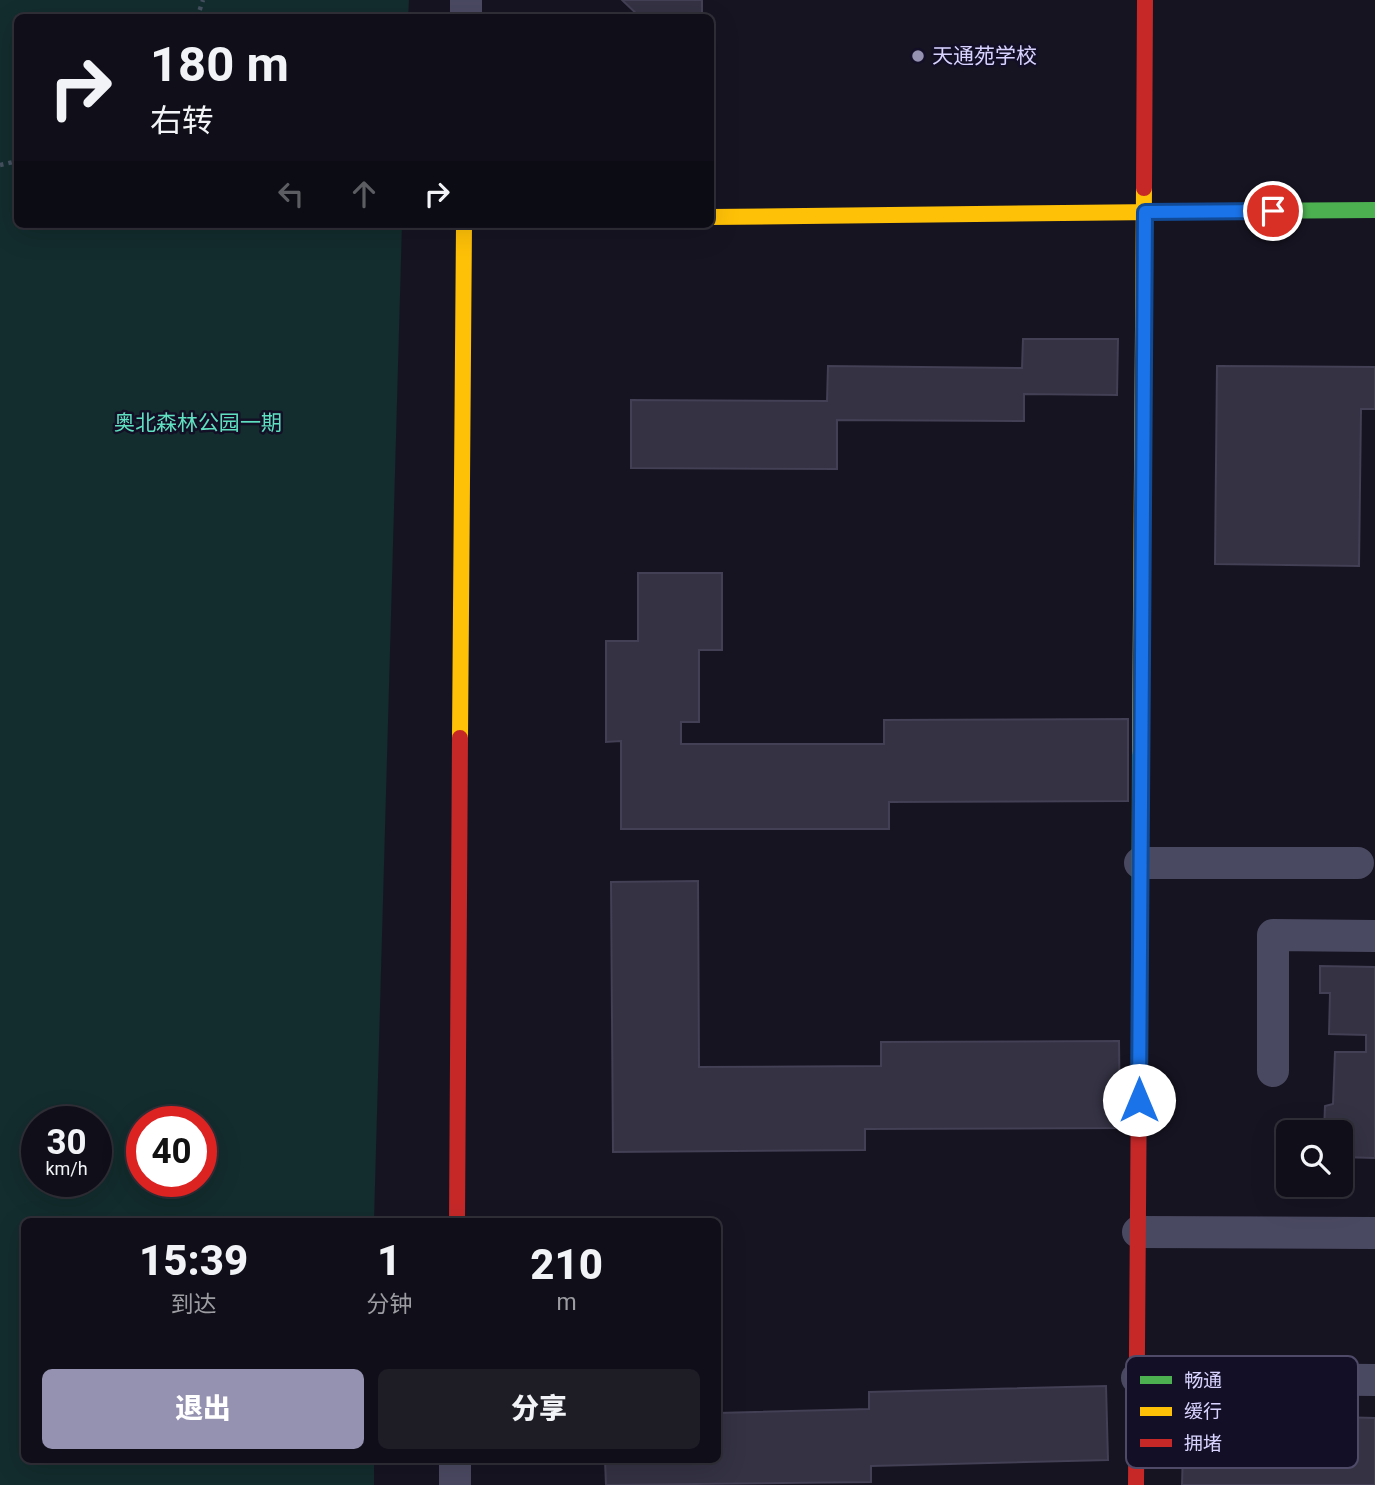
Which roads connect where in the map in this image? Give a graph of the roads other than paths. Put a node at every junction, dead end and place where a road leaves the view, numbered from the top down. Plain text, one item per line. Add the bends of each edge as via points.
1 (1144, 0) edge
2 (1375, 210) edge
3 (1145, 212) junction
4 (714, 217) edge
5 (464, 228) edge
6 (1140, 863) junction
7 (1358, 863) dead end
8 (1375, 936) edge
9 (1273, 1072) dead end
10 (457, 1218) edge
11 (1138, 1232) junction
12 (1375, 1233) edge
13 (1137, 1356) edge
14 (455, 1463) edge
15 (455, 1485) edge

1 - 3 street
2 - 3 street
3 - 4 street
3 - 6 street
5 - 10 street
6 - 7 street
6 - 11 street
8 - 9 street via 1273,935
11 - 12 street
11 - 13 street
14 - 15 street

